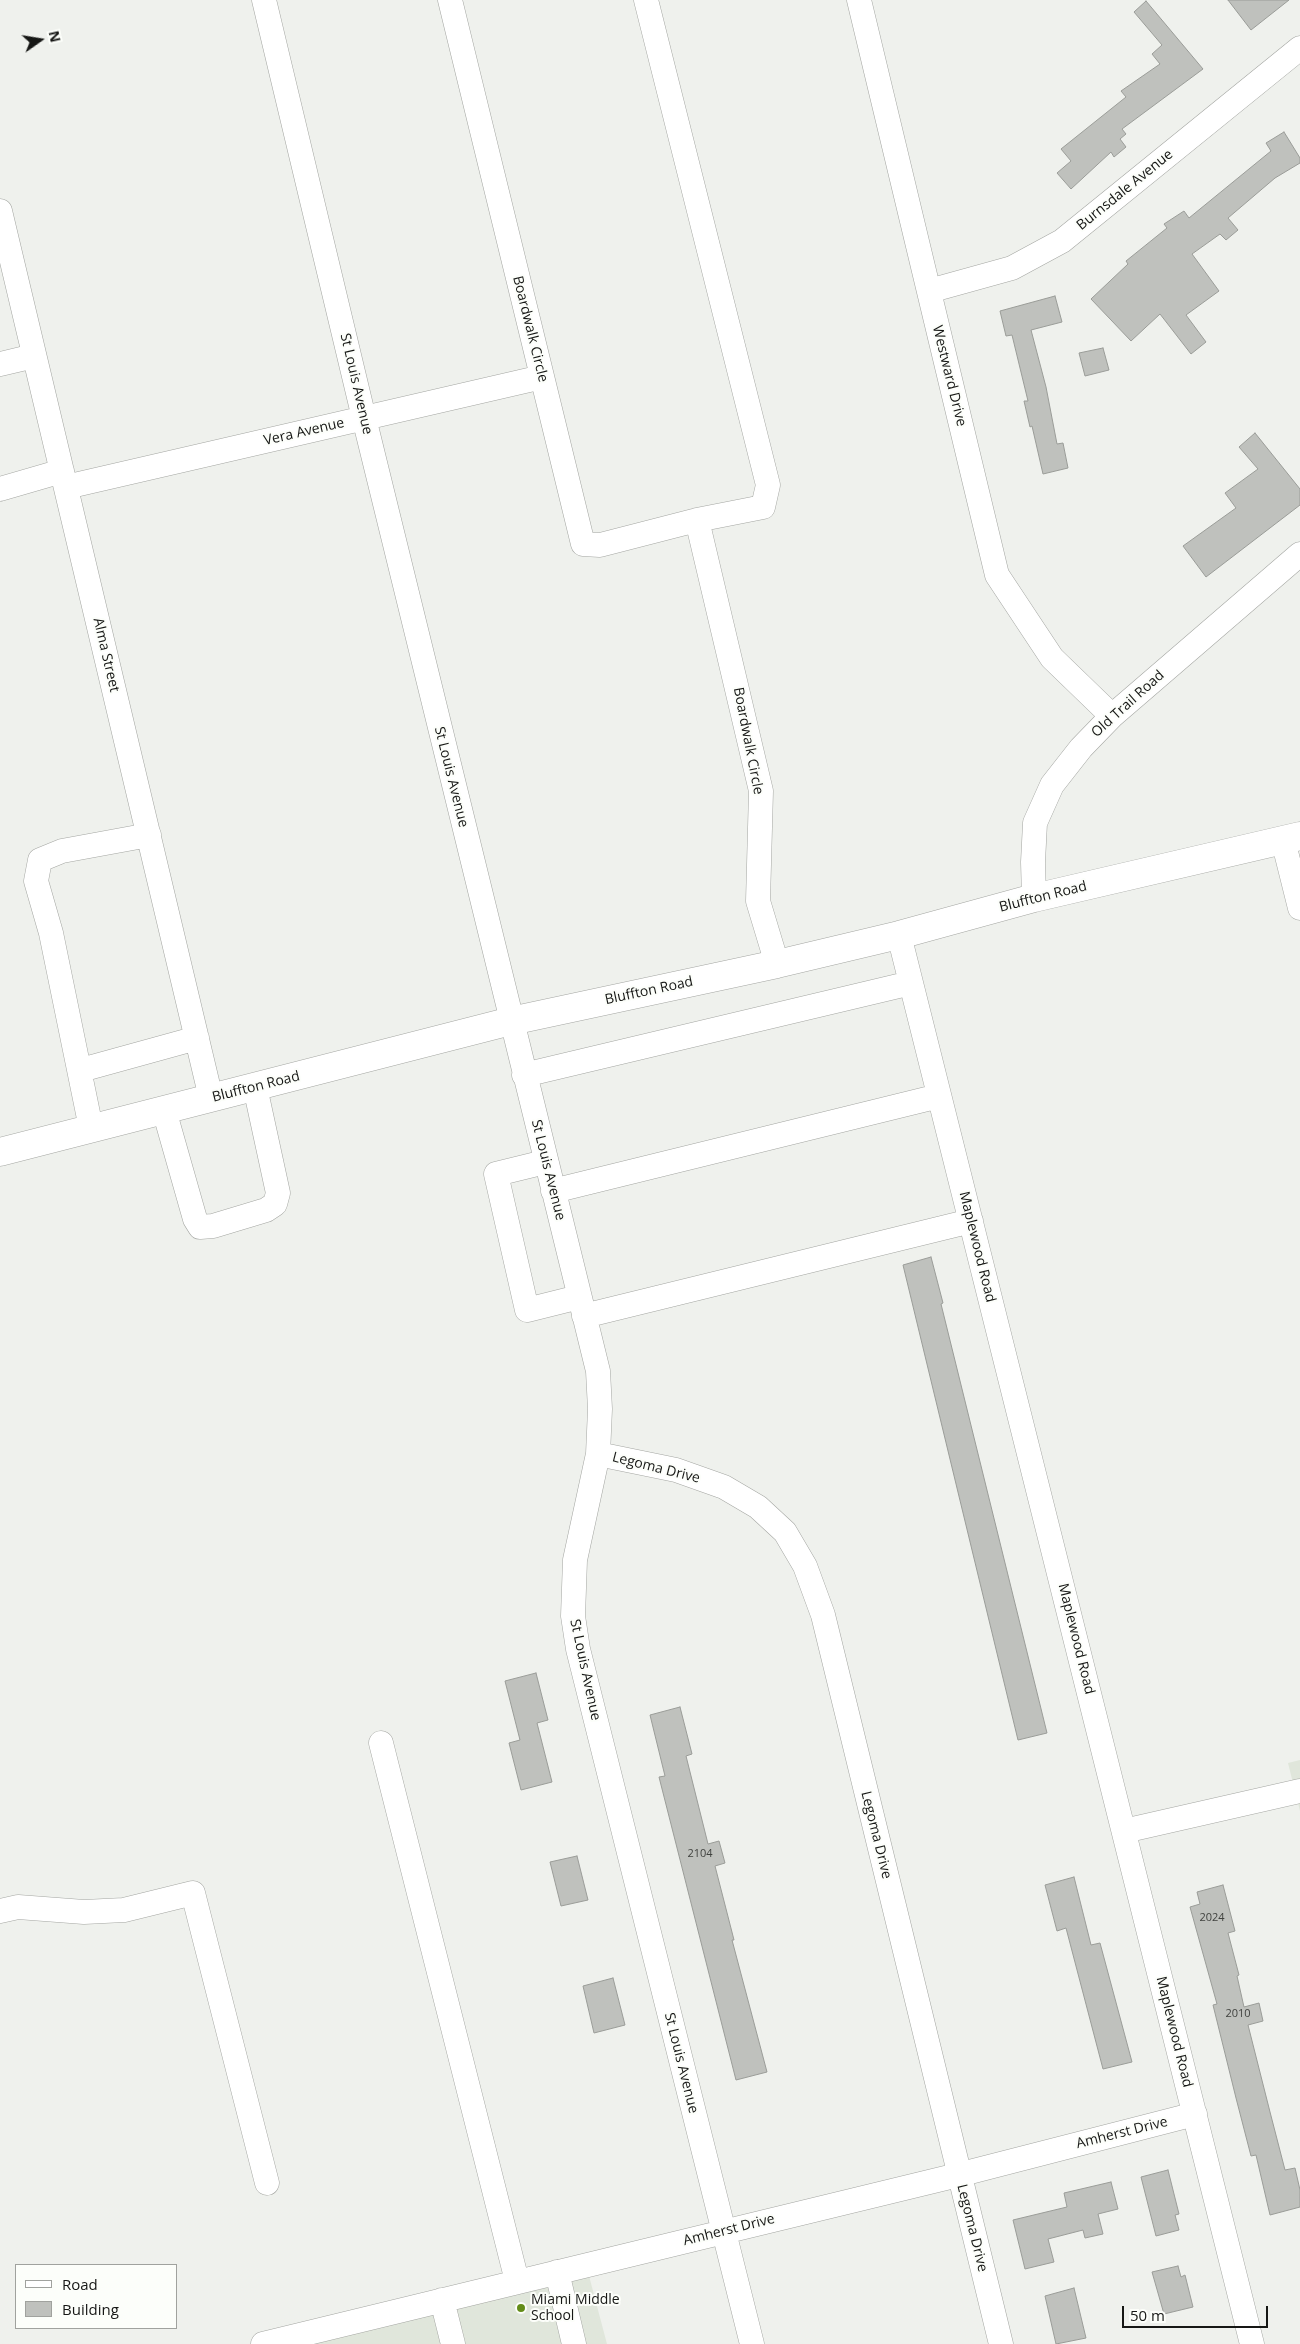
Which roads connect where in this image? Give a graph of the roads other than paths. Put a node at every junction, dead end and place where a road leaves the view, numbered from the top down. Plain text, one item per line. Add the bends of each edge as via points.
1 (264, 0) edge
2 (450, 0) edge
3 (646, 0) edge
4 (859, 0) edge
5 (1300, 48) edge
6 (0, 212) edge
7 (929, 290) junction
8 (34, 356) junction
9 (0, 364) edge
10 (542, 377) junction
11 (364, 418) junction
12 (64, 479) junction
13 (0, 489) edge
14 (697, 520) junction
15 (1300, 554) edge
16 (1112, 716) junction
17 (149, 835) junction
18 (1291, 838) edge
19 (1034, 898) junction
20 (1300, 908) edge
21 (899, 935) junction
22 (777, 964) junction
23 (911, 984) junction
24 (511, 1021) junction
25 (197, 1038) junction
26 (81, 1070) junction
27 (524, 1075) junction
28 (255, 1087) junction
29 (939, 1096) junction
30 (211, 1098) junction
31 (164, 1110) junction
32 (91, 1128) junction
33 (0, 1152) edge
34 (546, 1162) junction
35 (553, 1192) junction
36 (971, 1221) junction
37 (581, 1306) junction
38 (598, 1454) junction
39 (382, 1743) dead end
40 (1300, 1791) edge
41 (1124, 1831) junction
42 (0, 1911) edge
43 (1195, 2114) junction
44 (958, 2175) junction
45 (268, 2184) dead end
46 (724, 2231) junction
47 (557, 2272) junction
48 (517, 2281) junction
49 (442, 2300) junction
50 (263, 2344) edge
51 (453, 2344) edge
52 (574, 2344) edge
53 (752, 2344) edge
54 (1001, 2344) edge
55 (1252, 2344) edge

1 - 11 street, St Louis Avenue
2 - 10 street, Boardwalk Circle
3 - 14 street, Boardwalk Circle via 768,485 763,507
4 - 7 street, Westward Drive
5 - 7 street, Burnsdale Avenue via 1062,241 1012,268
6 - 8 street, Alma Street
7 - 16 street, Westward Drive via 997,575 1052,658
8 - 9 street
8 - 12 street, Alma Street
10 - 11 street, Vera Avenue
10 - 14 street, Boardwalk Circle via 583,544 600,545
11 - 12 street, Vera Avenue
11 - 24 street, St Louis Avenue
12 - 13 street, Vera Avenue
12 - 17 street, Alma Street
14 - 22 street, Boardwalk Circle via 761,791 758,901
15 - 16 street, Old Trail Road
16 - 19 street, Old Trail Road via 1081,748 1052,786 1035,823
17 - 25 street, Alma Street
17 - 26 street via 62,852 40,860 36,881 51,933
18 - 19 main road, Bluffton Road
18 - 20 street
19 - 21 main road, Bluffton Road
21 - 22 main road, Bluffton Road
21 - 23 street, Maplewood Road
22 - 24 main road, Bluffton Road
23 - 27 street
23 - 29 street, Maplewood Road
24 - 27 street, St Louis Avenue
24 - 28 main road, Bluffton Road
25 - 26 street
25 - 30 street, Alma Street
26 - 32 street
27 - 34 street, St Louis Avenue
28 - 30 main road, Bluffton Road
28 - 31 street via 278,1193 275,1204 266,1210 213,1226 200,1227 195,1219
29 - 35 street
29 - 36 street, Maplewood Road
30 - 31 main road, Bluffton Road
31 - 32 main road, Bluffton Road
32 - 33 main road, Bluffton Road
34 - 35 street, St Louis Avenue
34 - 37 street via 496,1174 528,1310
35 - 37 street, St Louis Avenue
36 - 37 street
36 - 41 street, Maplewood Road
37 - 38 street, St Louis Avenue via 598,1371
38 - 44 street, Legoma Drive via 676,1470 724,1487 758,1507 786,1532 805,1566 823,1615
38 - 46 street, St Louis Avenue via 574,1560 573,1616 578,1649
39 - 48 street
40 - 41 street
41 - 43 street, Maplewood Road
42 - 45 street via 18,1907 84,1912 124,1910 193,1893
43 - 44 street, Amherst Drive
43 - 55 street, Maplewood Road
44 - 46 street, Amherst Drive
44 - 54 street, Legoma Drive
46 - 47 street, Amherst Drive
46 - 53 street, St Louis Avenue
47 - 48 street, Amherst Drive
47 - 52 street
48 - 49 street, Amherst Drive
49 - 50 street, Amherst Drive
49 - 51 street

